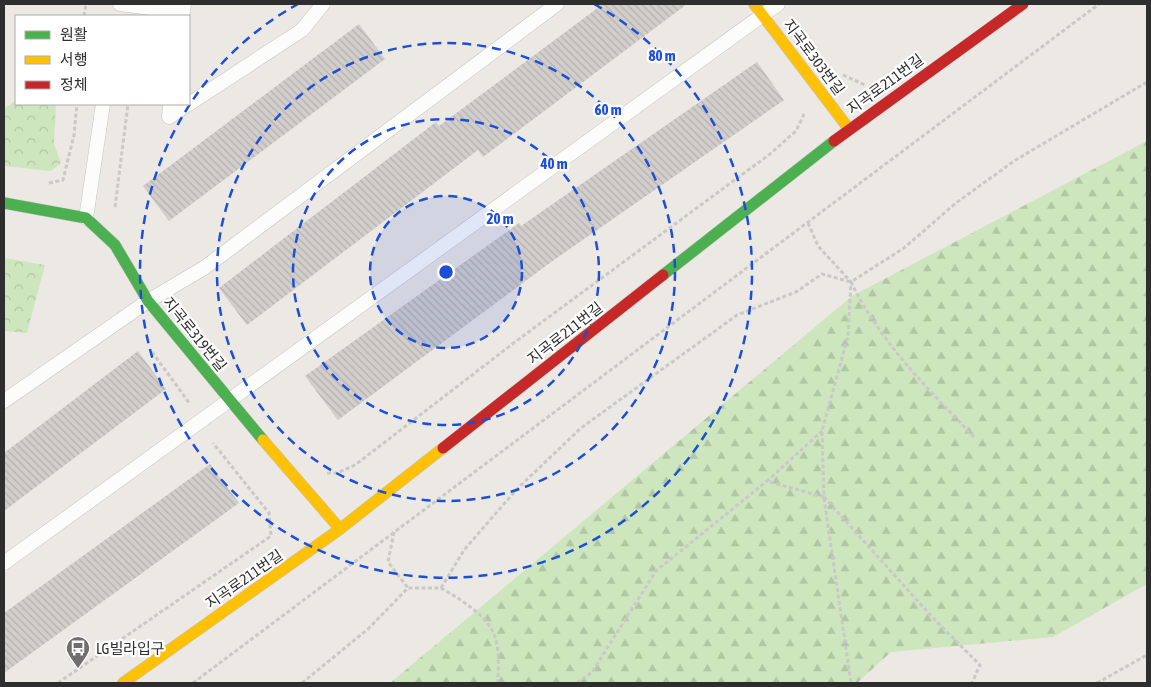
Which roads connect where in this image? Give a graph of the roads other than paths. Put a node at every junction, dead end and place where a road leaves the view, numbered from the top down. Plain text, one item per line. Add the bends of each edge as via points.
1 (119, 4) edge
2 (322, 4) edge
3 (557, 4) edge
4 (754, 4) edge
5 (778, 4) edge
6 (1023, 4) edge
7 (183, 11) edge
8 (764, 15) junction
9 (190, 103) edge
10 (103, 105) edge
11 (170, 105) edge
12 (187, 105) edge
13 (849, 129) junction
14 (4, 203) edge
15 (86, 218) junction
16 (148, 301) junction
17 (228, 399) junction
18 (4, 401) edge
19 (340, 529) junction
20 (4, 563) edge
21 (123, 683) edge

1 - 7 lane
2 - 9 lane via 302,30
3 - 16 lane via 204,268
4 - 8 main road, 지곡로303번길
5 - 8 lane
6 - 13 main road, 지곡로211번길
8 - 13 main road, 지곡로303번길
8 - 17 lane
10 - 15 lane
11 - 12 lane via 169,117
13 - 19 main road, 지곡로211번길
14 - 15 main road
15 - 16 main road, 지곡로319번길 via 114,245
16 - 17 main road, 지곡로319번길
16 - 18 lane
17 - 19 main road, 지곡로319번길
17 - 20 lane
19 - 21 main road, 지곡로211번길

